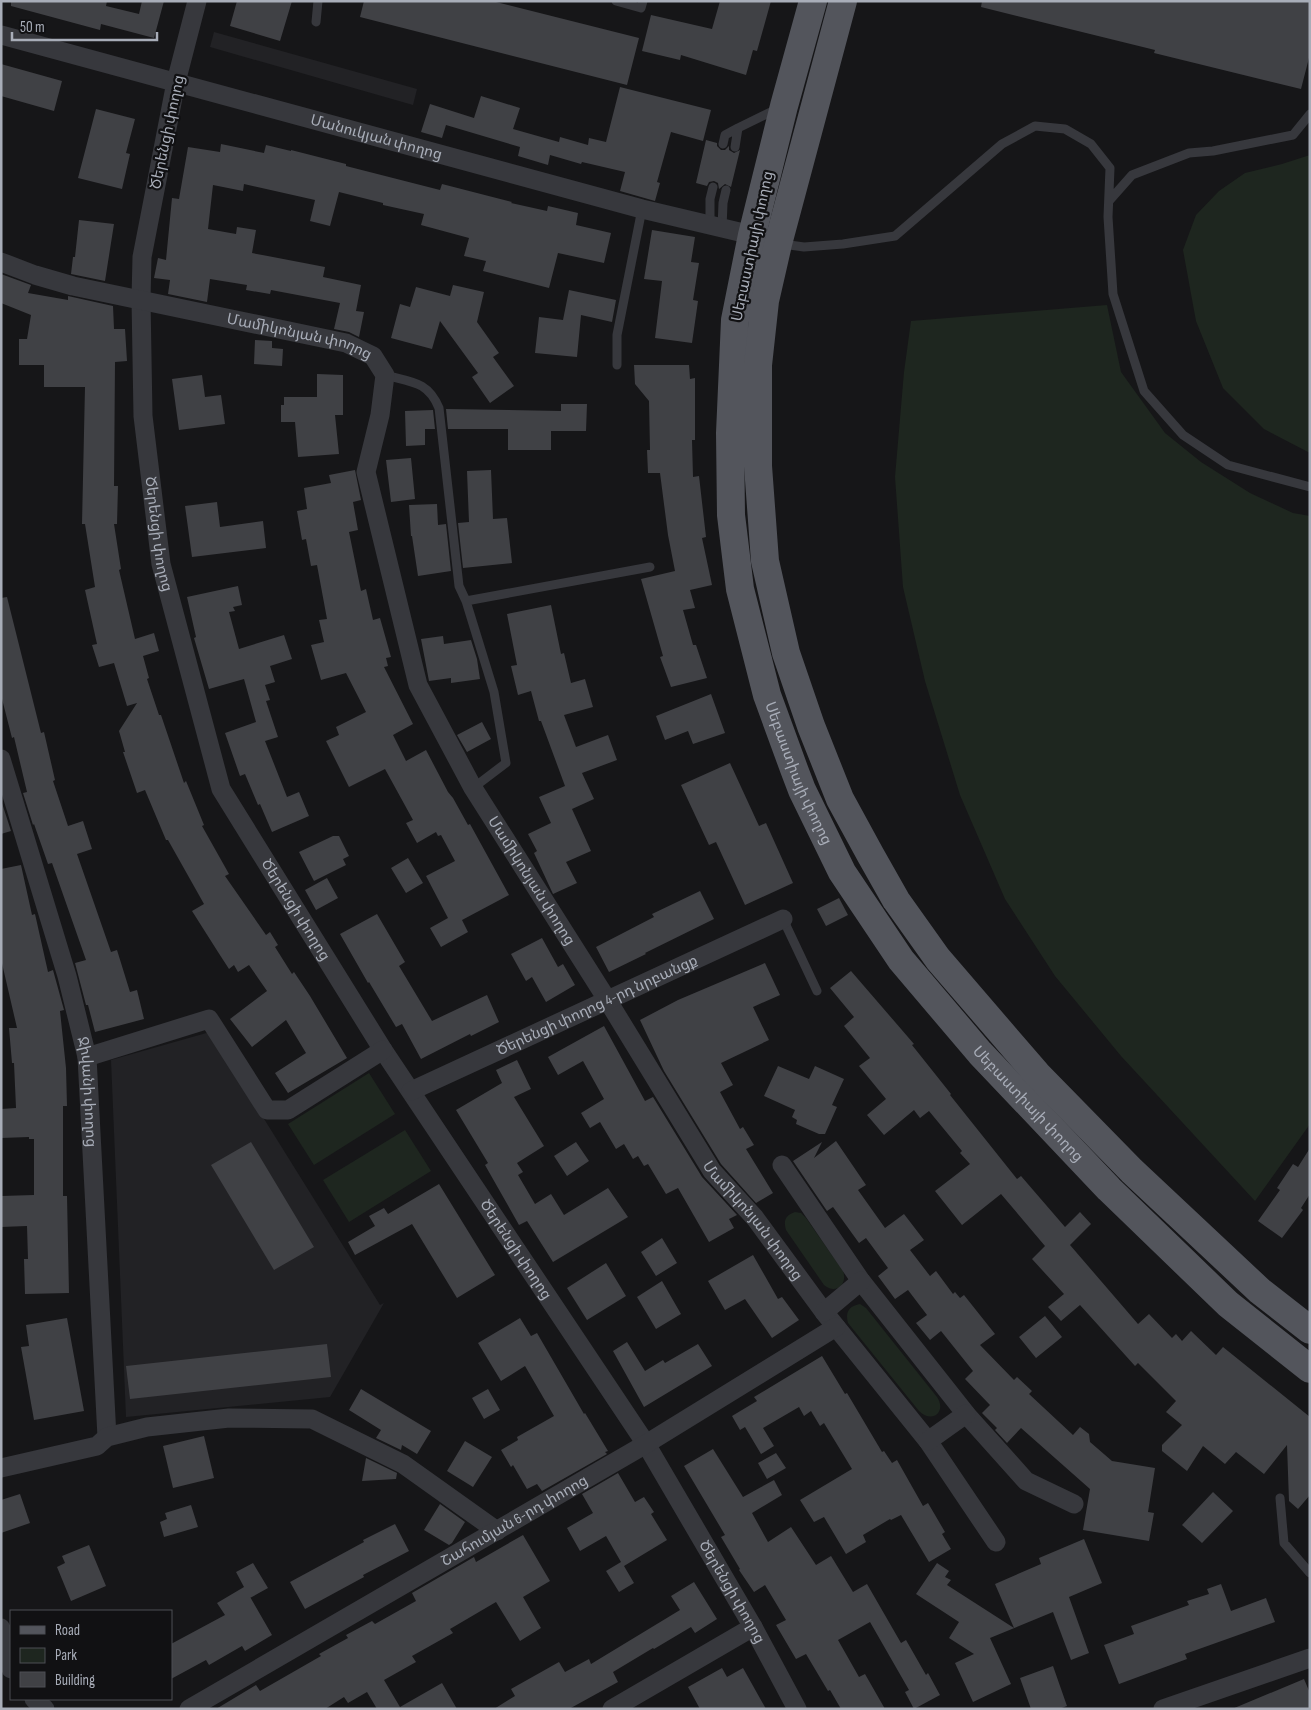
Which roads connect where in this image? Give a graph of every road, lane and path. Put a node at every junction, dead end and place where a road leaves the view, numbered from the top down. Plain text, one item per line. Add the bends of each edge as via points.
1 (197, 1) edge
2 (318, 1) edge
3 (616, 1) edge
4 (643, 1) edge
5 (813, 1) edge
6 (843, 1) edge
7 (316, 22) dead end
8 (1, 35) edge
9 (176, 82) junction
10 (784, 106) junction
11 (1310, 114) edge
12 (738, 128) junction
13 (723, 144) dead end
14 (735, 147) dead end
15 (713, 187) dead end
16 (726, 190) dead end
17 (1109, 201) junction
18 (642, 209) junction
19 (716, 226) junction
20 (752, 235) junction
21 (778, 244) junction
22 (1, 262) edge
23 (141, 299) junction
24 (617, 366) dead end
25 (385, 375) junction
26 (1310, 487) edge
27 (650, 566) dead end
28 (466, 601) junction
29 (1, 759) edge
30 (473, 788) junction
31 (783, 920) joint
32 (817, 991) dead end
33 (608, 1001) junction
34 (383, 1050) junction
35 (86, 1057) junction
36 (411, 1091) junction
37 (782, 1166) dead end
38 (861, 1282) junction
39 (824, 1312) junction
40 (836, 1327) junction
41 (1310, 1330) edge
42 (1310, 1369) edge
43 (966, 1414) junction
44 (107, 1437) junction
45 (928, 1442) junction
46 (646, 1444) junction
47 (1, 1468) edge
48 (1280, 1498) dead end
49 (1074, 1504) dead end
50 (497, 1531) junction
51 (996, 1542) dead end
52 (1310, 1573) edge
53 (753, 1627) junction
54 (1, 1628) edge
55 (1310, 1658) edge
56 (10, 1665) edge
57 (35, 1700) edge
58 (45, 1709) edge
59 (189, 1709) edge
60 (612, 1709) edge
61 (797, 1709) edge
62 (1163, 1709) edge

1 - 9 street, Ծերենցի փողոց
2 - 7 lane
3 - 4 lane via 641,8
5 - 10 main road, Սեբաստիայի փողոց
6 - 21 main road, Սեբաստիայի փողոց
8 - 9 street, Մանուկյան փողոց
9 - 18 street, Մանուկյան փողոց
9 - 23 street, Ծերենցի փողոց via 142,257
10 - 12 lane
10 - 20 main road, Սեբաստիայի փողոց
11 - 17 lane via 1293,135 1189,154 1132,175
12 - 13 lane via 725,135
12 - 14 lane
15 - 19 lane via 710,199
16 - 19 lane
17 - 21 lane via 1110,168 1091,144 1065,128 1034,126 1002,144 895,236 804,247
17 - 26 lane via 1113,294 1144,391 1183,435 1228,465
18 - 19 street, Մանուկյան փողոց
18 - 24 lane via 617,335
19 - 20 street, Մանուկյան փողոց
20 - 42 main road, Սեբաստիայի փողոց via 735,320 730,433 731,515 740,589 770,704 802,790 842,872 901,960 980,1053 1109,1189 1228,1304
21 - 41 main road, Սեբաստիայի փողոց via 765,301 758,366 758,466 765,561 786,652 840,799 896,900 938,959 1038,1074 1154,1191 1260,1291
22 - 23 street, Մամիկոնյան փողոց via 73,286
23 - 25 street, Մամիկոնյան փողոց via 346,344 373,356
23 - 34 street, Ծերենցի փողոց via 143,416 161,564 221,789
25 - 28 lane via 421,384 434,395 439,408 459,586
25 - 30 street, Մամիկոնյան փողոց via 380,415 366,472 418,685
27 - 28 lane
28 - 30 lane via 494,692 506,763
29 - 35 street, Ջիվանի փողոց via 67,976
30 - 33 street, Մամիկոնյան փողոց
31 - 32 lane
31 - 33 street, Ծերենցի փողոց 4-րդ նրբանցք
33 - 36 street, Ծերենցի փողոց 4-րդ նրբանցք
33 - 39 street, Մամիկոնյան փողոց via 712,1171 755,1218
34 - 35 street via 288,1110 267,1110 208,1019
34 - 36 street, Ծերենցի փողոց
35 - 44 street, Ջիվանի փողոց
36 - 46 street, Ծերենցի փողոց
37 - 38 street
38 - 39 street
38 - 43 street
39 - 40 street, Մամիկոնյան փողոց
40 - 45 street, Մամիկոնյան փողոց
40 - 46 street, Շահումյան 6-րդ փողոց
43 - 45 street
43 - 49 street via 1026,1481
44 - 47 street via 97,1446
44 - 50 street via 147,1427 229,1418 312,1418 403,1464
45 - 51 street, Մամիկոնյան փողոց
46 - 50 street, Շահումյան 6-րդ փողոց
46 - 53 street, Ծերենցի փողոց
48 - 52 lane via 1284,1543
50 - 59 street, Շահումյան 6-րդ փողոց
53 - 60 street
53 - 61 street, Ծերենցի փողոց
54 - 56 street
55 - 62 street
57 - 58 street

